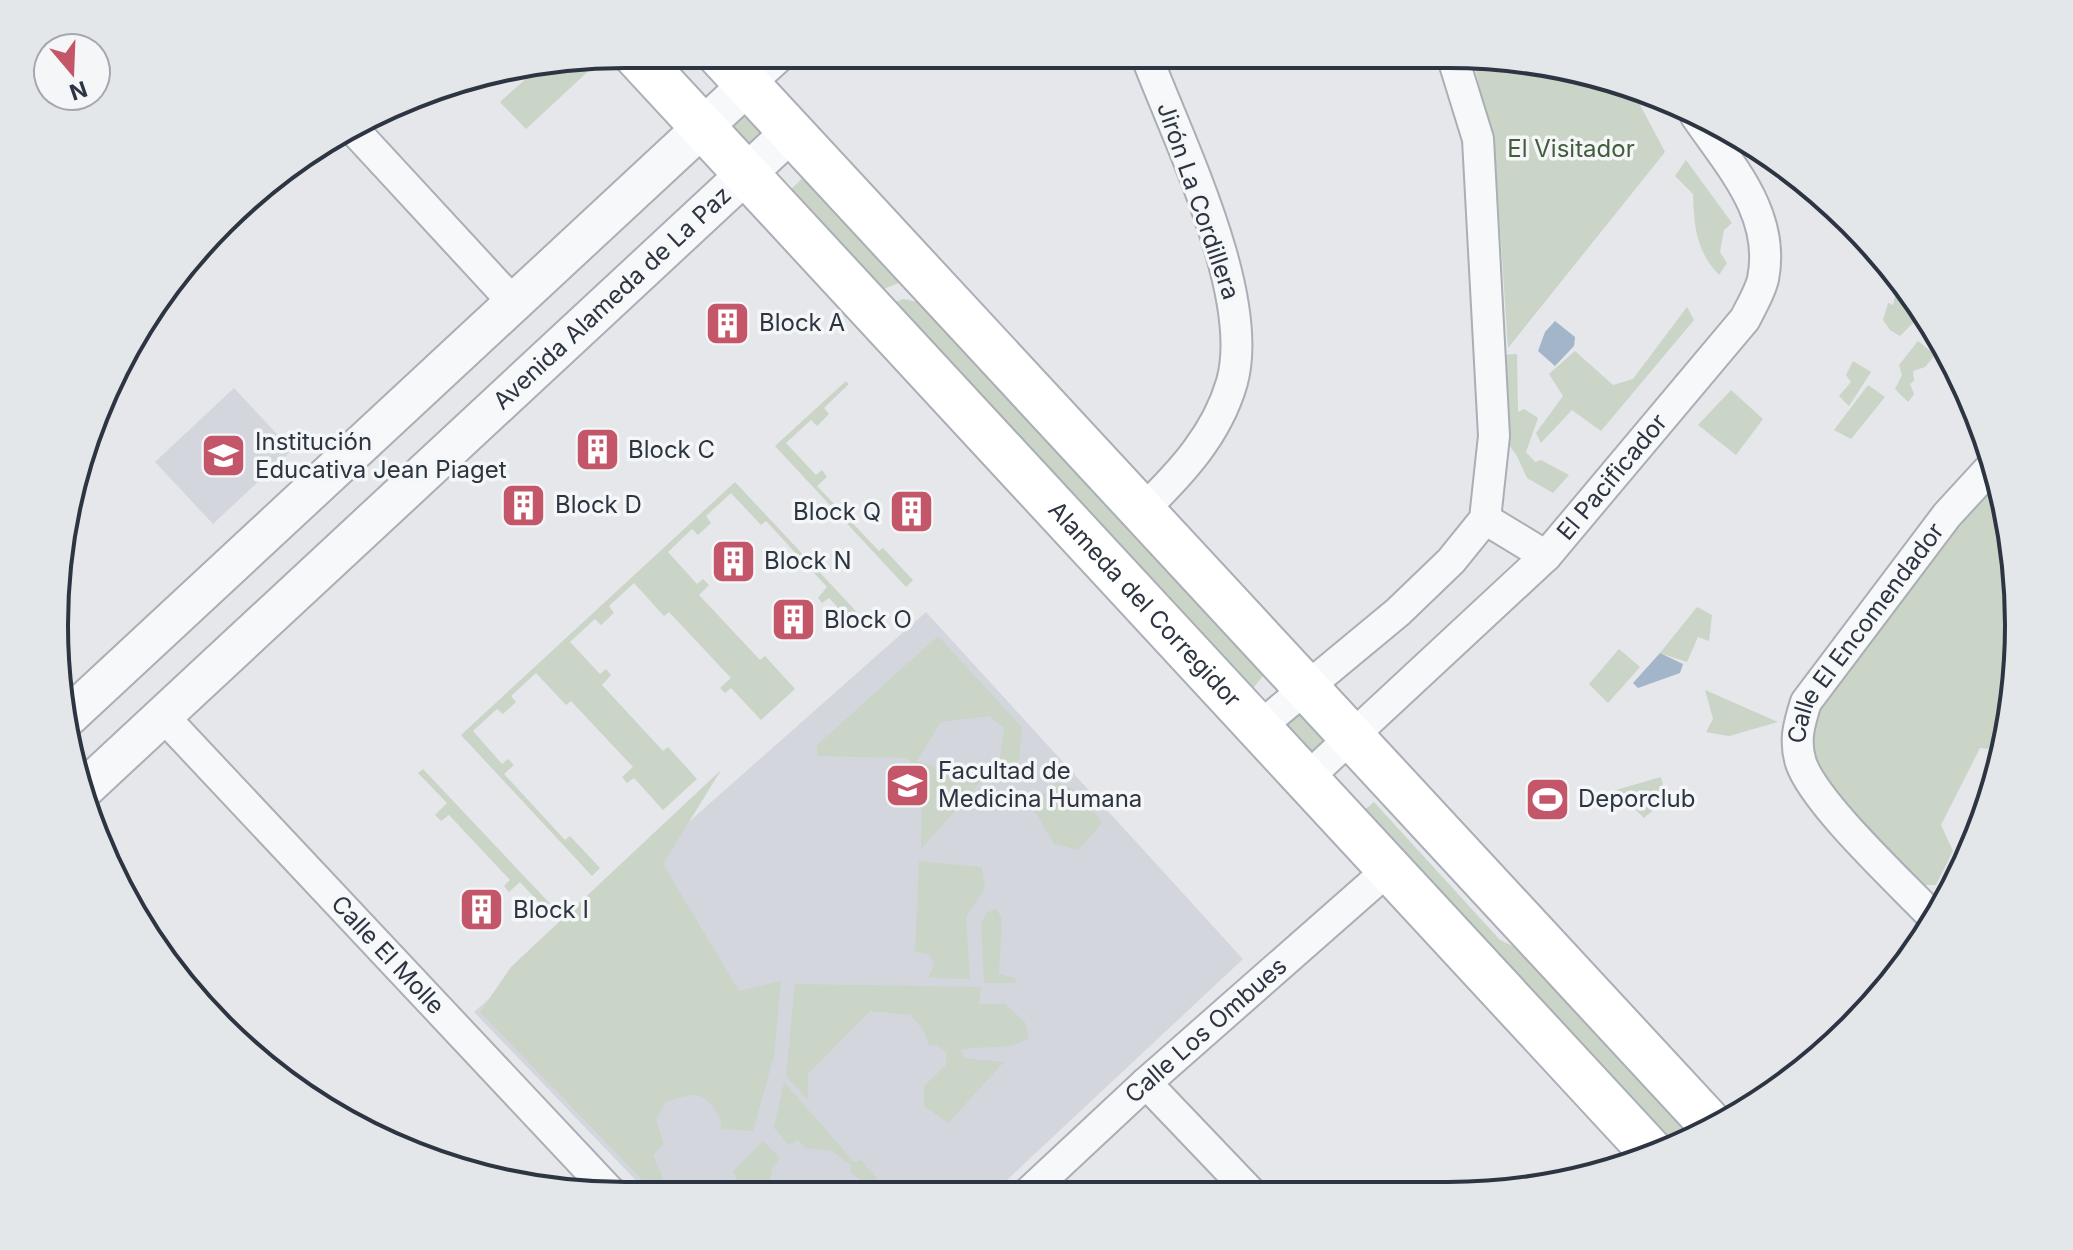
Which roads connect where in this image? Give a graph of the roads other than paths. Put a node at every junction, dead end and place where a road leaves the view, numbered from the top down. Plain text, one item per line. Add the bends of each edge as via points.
1 (648, 68) edge
2 (1151, 68) edge
3 (1456, 68) edge
4 (734, 70) edge
5 (703, 127) junction
6 (791, 132) junction
7 (1707, 132) edge
8 (359, 136) edge
9 (746, 174) junction
10 (513, 302) junction
11 (1984, 475) edge
12 (1142, 511) junction
13 (1485, 519) junction
14 (1546, 556) junction
15 (1305, 688) junction
16 (75, 710) edge
17 (163, 716) junction
18 (1258, 728) junction
19 (1351, 738) junction
20 (1387, 777) junction
21 (1305, 780) junction
22 (91, 782) edge
23 (1341, 819) junction
24 (1388, 870) junction
25 (1926, 910) edge
26 (1146, 1083) junction
27 (1705, 1119) edge
28 (1645, 1146) edge
29 (600, 1181) edge
30 (1040, 1182) edge
31 (1241, 1182) edge

1 - 5 main road, Alameda del Corregidor
2 - 12 street, Jirón La Cordillera via 1214,233 1234,298 1238,338 1232,381 1210,432 1190,462
3 - 13 street via 1478,139 1494,436
4 - 5 street
4 - 6 main road
5 - 9 main road, Alameda del Corregidor
5 - 10 street
6 - 9 street, Avenida Alameda de La Paz
6 - 12 main road
7 - 14 street, El Pacificador via 1753,200 1766,232 1763,281 1745,319
8 - 10 street
9 - 17 street, Avenida Alameda de La Paz
9 - 18 main road, Alameda del Corregidor
10 - 16 street
11 - 25 street, Calle El Encomendador via 1947,515 1806,702 1796,734 1801,763 1816,793
12 - 15 main road
13 - 14 street
13 - 15 street via 1398,612
14 - 19 street, El Pacificador
15 - 18 street
15 - 19 main road
17 - 22 street, Avenida Alameda de La Paz
17 - 29 street, Calle El Molle
18 - 21 main road, Alameda del Corregidor
19 - 20 main road
19 - 21 street, El Pacificador
20 - 23 main road via 1354,787 1341,802
20 - 27 main road
21 - 23 main road, Alameda del Corregidor
23 - 24 main road, Alameda del Corregidor
24 - 26 street, Calle Los Ombues
24 - 28 main road, Alameda del Corregidor
26 - 30 street, Calle Los Ombues
26 - 31 street

